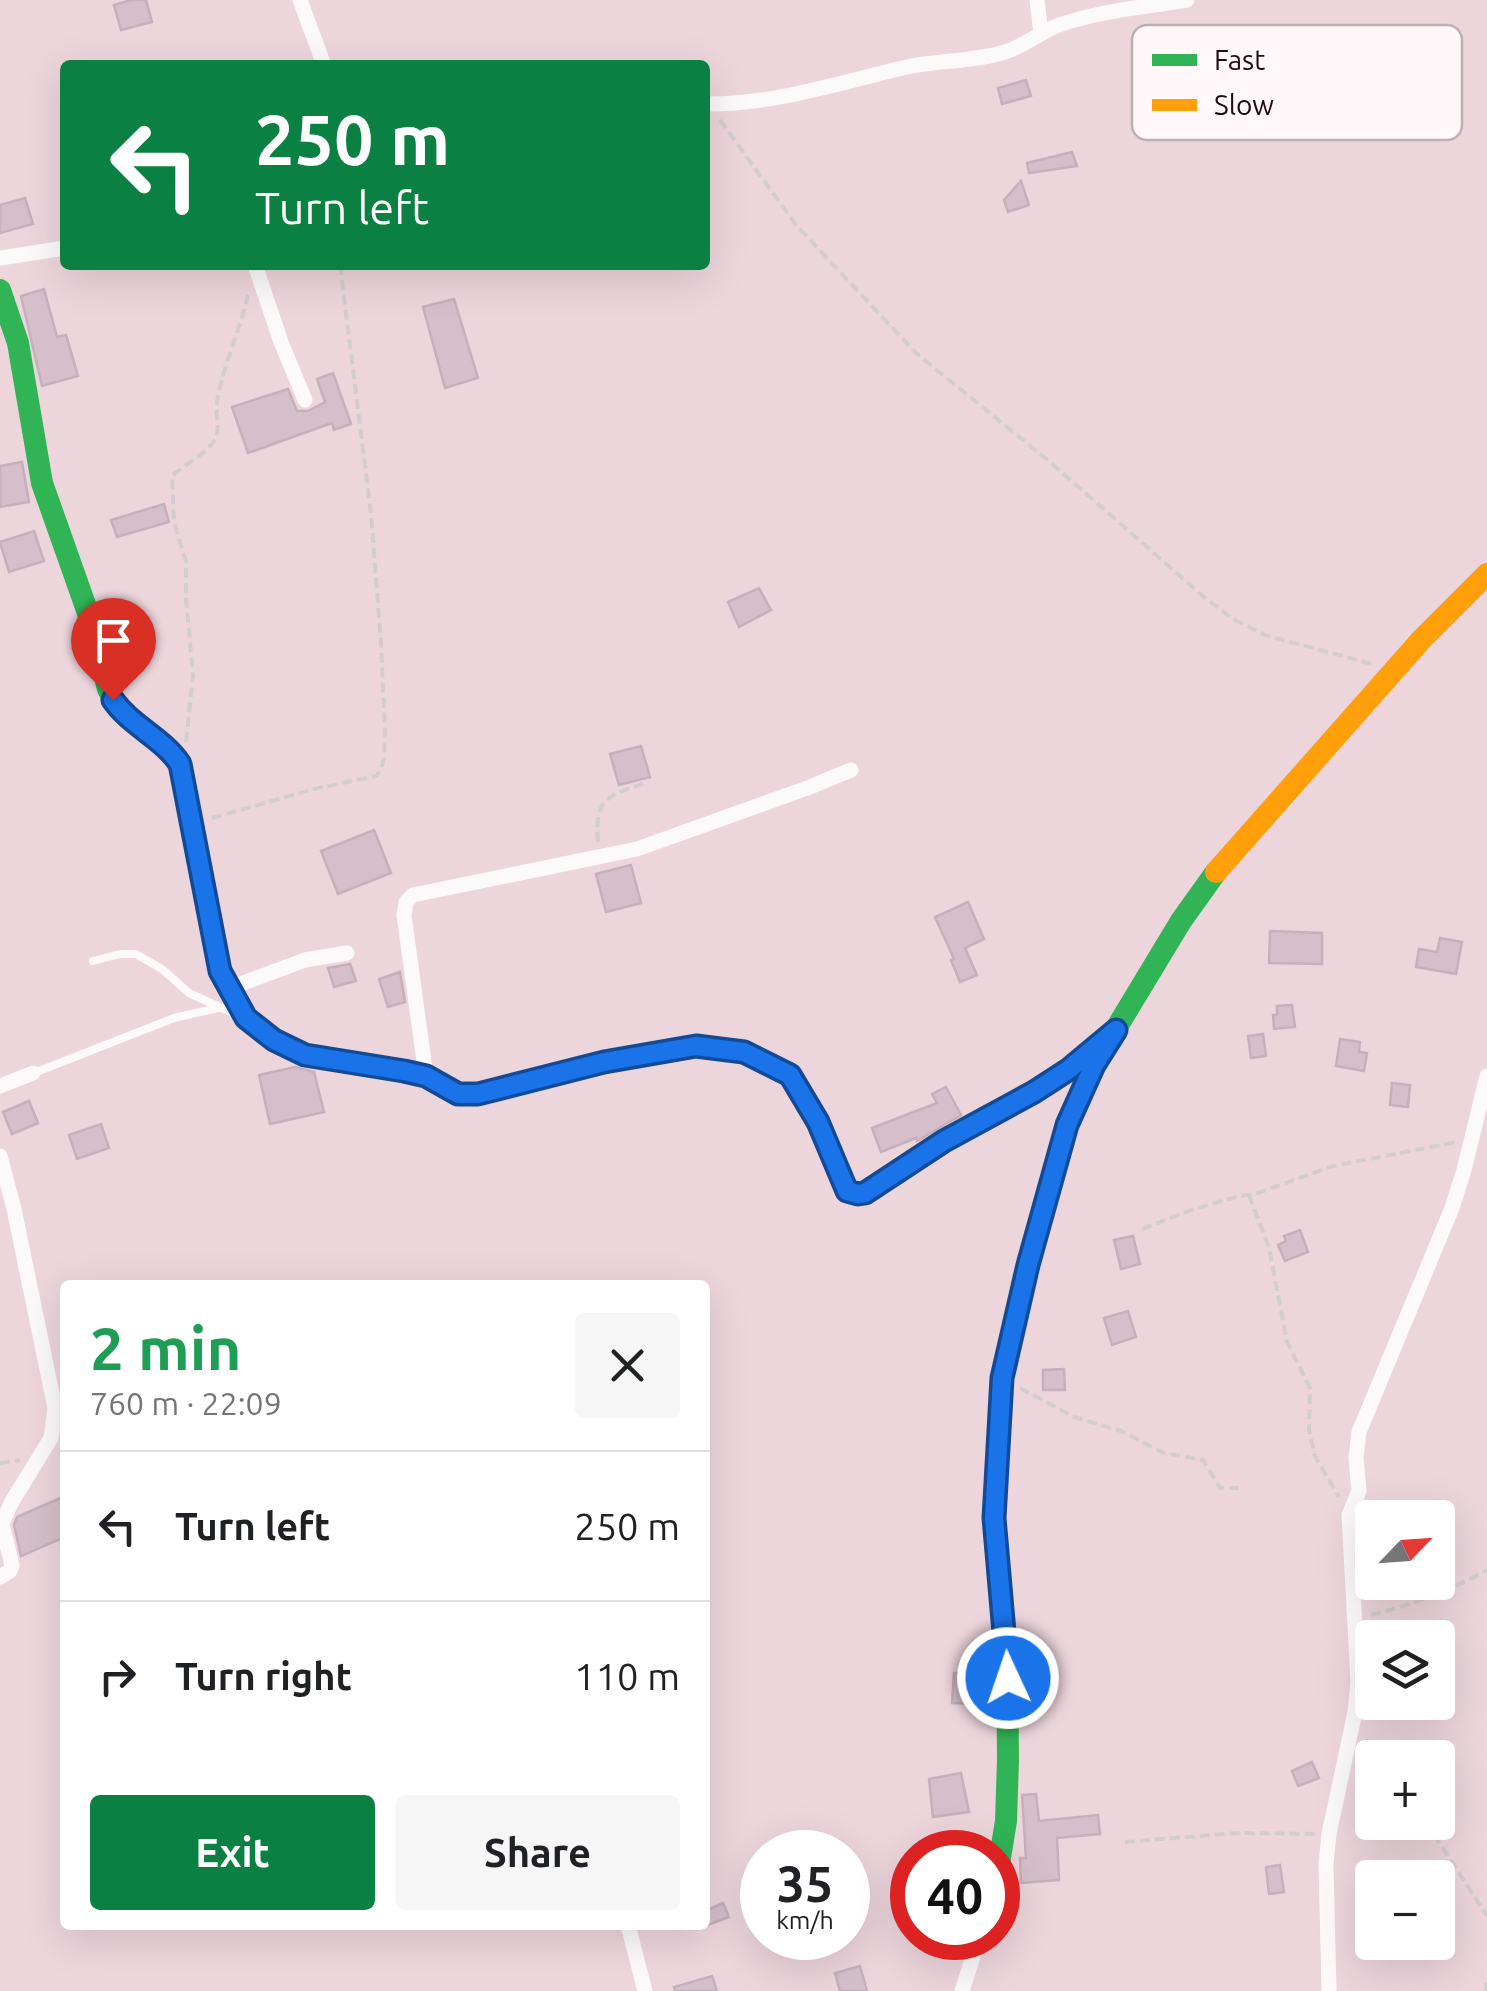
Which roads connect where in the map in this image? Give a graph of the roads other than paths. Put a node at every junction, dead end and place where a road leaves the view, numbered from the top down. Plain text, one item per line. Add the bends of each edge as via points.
1 (300, 0) edge
2 (1038, 0) edge
3 (1186, 0) edge
4 (1041, 33) junction
5 (322, 60) edge
6 (710, 104) edge
7 (60, 249) edge
8 (0, 258) edge
9 (257, 270) edge
10 (0, 290) edge
11 (305, 400) dead end
12 (1487, 574) edge
13 (851, 770) dead end
14 (346, 953) dead end
15 (93, 960) dead end
16 (224, 998) junction
17 (1116, 1030) junction
18 (33, 1073) joint
19 (426, 1076) junction
20 (1487, 1076) edge
21 (0, 1086) edge
22 (1479, 1142) edge
23 (0, 1156) edge
24 (0, 1578) edge
25 (1005, 1830) edge
26 (629, 1930) edge
27 (972, 1960) edge
28 (645, 1991) edge
29 (962, 1991) edge
30 (1329, 1991) edge

1 - 5 street
2 - 4 street
3 - 4 street via 1078,18
4 - 6 street via 975,60
7 - 8 street
9 - 11 street
10 - 16 street via 18,343 42,483 108,689 120,710 180,764
12 - 17 street via 1216,872
13 - 19 street via 637,849 418,893 406,902 404,915
14 - 16 street via 304,960
15 - 16 lane via 136,954 189,993
16 - 18 lane
16 - 19 street via 274,1040 305,1055
17 - 19 street via 1034,1092 858,1194 847,1191 790,1075 744,1052 696,1046 478,1094 458,1094
17 - 25 street via 1067,1125 1002,1378 994,1518 1007,1657
18 - 21 street
20 - 22 street
22 - 30 street via 1358,1432 1359,1491 1349,1514 1358,1682 1326,1864
23 - 24 street via 55,1408 52,1438 2,1524 12,1565
26 - 28 street
27 - 29 street

